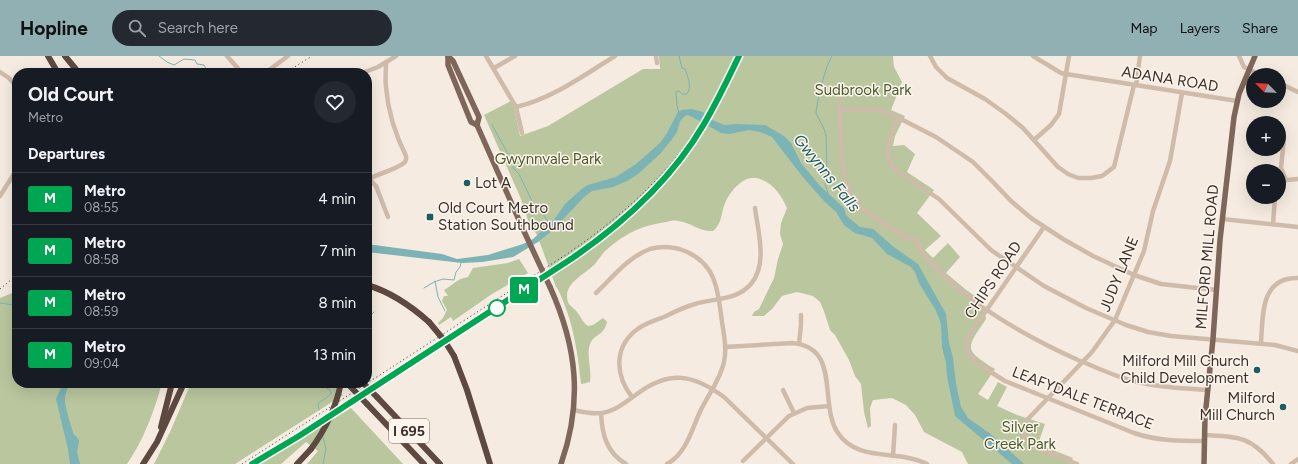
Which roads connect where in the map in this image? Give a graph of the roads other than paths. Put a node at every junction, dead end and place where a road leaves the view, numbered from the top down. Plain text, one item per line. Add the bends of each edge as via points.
1 (48, 56) edge
2 (64, 56) edge
3 (227, 56) edge
4 (288, 56) edge
5 (396, 56) edge
6 (448, 56) edge
7 (486, 56) edge
8 (515, 56) edge
9 (615, 56) edge
10 (656, 56) edge
11 (930, 56) edge
12 (1033, 56) edge
13 (1069, 56) edge
14 (1140, 56) edge
15 (1238, 56) edge
16 (1255, 56) edge
17 (386, 62) junction
18 (657, 63) dead end
19 (55, 68) edge
20 (70, 68) edge
21 (74, 68) edge
22 (238, 68) edge
23 (272, 68) edge
24 (494, 68) junction
25 (1246, 68) edge
26 (1250, 68) edge
27 (372, 69) edge
28 (0, 72) edge
29 (1066, 74) junction
30 (1246, 78) edge
31 (12, 81) edge
32 (1135, 85) junction
33 (1286, 86) edge
34 (1297, 90) edge
35 (1182, 92) junction
36 (839, 96) dead end
37 (1237, 101) junction
38 (516, 107) junction
39 (840, 110) junction
40 (898, 118) junction
41 (477, 125) junction
42 (522, 133) dead end
43 (1034, 140) junction
44 (12, 177) edge
45 (372, 178) edge
46 (1298, 179) edge
47 (1286, 180) edge
48 (372, 182) edge
49 (0, 196) edge
50 (1274, 204) edge
51 (755, 208) dead end
52 (388, 217) dead end
53 (1222, 219) junction
54 (1273, 224) junction
55 (1044, 227) junction
56 (1298, 227) edge
57 (1016, 268) junction
58 (1134, 275) junction
59 (1298, 278) edge
60 (372, 287) edge
61 (1216, 290) junction
62 (596, 293) dead end
63 (719, 299) junction
64 (987, 310) junction
65 (801, 315) dead end
66 (1115, 320) junction
67 (1212, 339) junction
68 (1261, 343) junction
69 (799, 344) junction
70 (725, 347) junction
71 (966, 348) joint
72 (1298, 352) edge
73 (1082, 362) junction
74 (171, 388) edge
75 (182, 388) edge
76 (340, 388) edge
77 (352, 388) edge
78 (368, 388) edge
79 (712, 389) junction
80 (783, 390) dead end
81 (1207, 390) junction
82 (632, 397) junction
83 (1047, 399) junction
84 (829, 406) junction
85 (574, 410) junction
86 (601, 413) junction
87 (794, 413) junction
88 (895, 426) dead end
89 (766, 437) junction
90 (1204, 438) junction
91 (157, 442) junction
92 (893, 456) junction
93 (1298, 459) edge
94 (743, 461) dead end
95 (143, 464) edge
96 (296, 464) edge
97 (424, 464) edge
98 (440, 464) edge
99 (490, 464) edge
100 (561, 464) edge
101 (626, 464) edge
102 (668, 464) edge
103 (793, 464) edge
104 (927, 464) edge
105 (1077, 464) edge
106 (1204, 464) edge
107 (1273, 464) edge
108 (1292, 464) edge

1 - 19 highway
2 - 20 highway
2 - 21 highway
3 - 22 street
4 - 23 street
5 - 17 street
6 - 41 main road via 448,65 471,122
6 - 41 main road via 454,61 479,117
7 - 24 street
8 - 24 street
9 - 38 street via 547,96
10 - 18 street
11 - 43 street via 947,78 995,106
12 - 29 street, ADANA ROAD
13 - 29 street
14 - 32 street
15 - 25 street
16 - 26 main road, MILFORD MILL ROAD
17 - 27 street
17 - 45 street via 386,86 391,120 406,159 397,167
24 - 38 street
28 - 31 street
29 - 32 street, ADANA ROAD
29 - 43 street via 1059,114
30 - 37 main road, MILFORD MILL ROAD
32 - 35 street, ADANA ROAD
32 - 43 street via 1115,164 1102,176 1073,176 1058,167
33 - 34 street
35 - 37 street, ADANA ROAD
35 - 58 street, JUDY LANE via 1170,161 1154,207 1144,251
36 - 39 street
37 - 53 main road, MILFORD MILL ROAD
38 - 42 street
39 - 40 street via 872,109
39 - 64 street via 842,167 846,184 854,199 869,214 908,238 918,241 918,248 941,273
40 - 55 street via 936,137 962,154 984,172 1011,201
40 - 57 street via 888,147 888,157 894,169 940,199 981,240
41 - 85 main road, bridge via 561,314 569,338 573,363
44 - 49 street
46 - 47 street
48 - 52 street
50 - 54 street
51 - 63 street via 760,253 758,271 751,284 741,292 730,298
53 - 54 street
53 - 61 main road, MILFORD MILL ROAD
54 - 56 street
55 - 57 street, CHIPS ROAD
55 - 58 street via 1093,256
57 - 64 street, CHIPS ROAD
57 - 66 street via 1060,295
58 - 61 street via 1161,284
58 - 66 street, JUDY LANE
59 - 68 street via 1279,282 1269,292 1264,305
60 - 99 highway, bridge via 399,299 418,312 444,340 454,356 468,390
61 - 67 main road, MILFORD MILL ROAD
62 - 63 street via 634,257 651,249 667,247 690,253 702,261 711,272
63 - 70 street
63 - 82 street via 685,307 644,326 631,336 622,351 619,364 622,380
64 - 71 street, CHIPS ROAD via 968,340
64 - 73 street via 1030,337
65 - 69 street
66 - 67 street via 1159,334
66 - 73 street, JUDY LANE
67 - 68 street
67 - 81 main road, MILFORD MILL ROAD
68 - 72 street
69 - 70 street
69 - 84 street via 811,349 821,360 825,370
70 - 79 street via 722,369
71 - 83 street, LEAFYDALE TERRACE via 971,358 999,378
73 - 81 street via 1136,382
73 - 83 street, JUDY LANE
74 - 91 highway
75 - 91 highway
76 - 96 highway, bridge via 322,434
77 - 97 highway, I 695, bridge
78 - 98 highway, I 695, bridge
79 - 82 street via 691,379 672,378 653,383
79 - 89 street via 730,402
79 - 102 street via 685,446
80 - 87 street
81 - 90 main road, MILFORD MILL ROAD
82 - 86 street via 619,407
83 - 90 street, LEAFYDALE TERRACE via 1148,438
83 - 105 street, JUDY LANE via 1025,423 1024,436 1032,446
84 - 87 street via 807,408
84 - 92 street via 835,428 847,443 864,452
85 - 86 street
85 - 100 main road
86 - 101 street via 603,433 608,446
87 - 89 street
88 - 92 street
89 - 94 street
89 - 103 street
90 - 106 main road, MILFORD MILL ROAD
90 - 107 street, LEAFYDALE TERRACE via 1231,436 1246,440 1258,447
91 - 95 highway
92 - 104 street via 913,458
93 - 108 street

